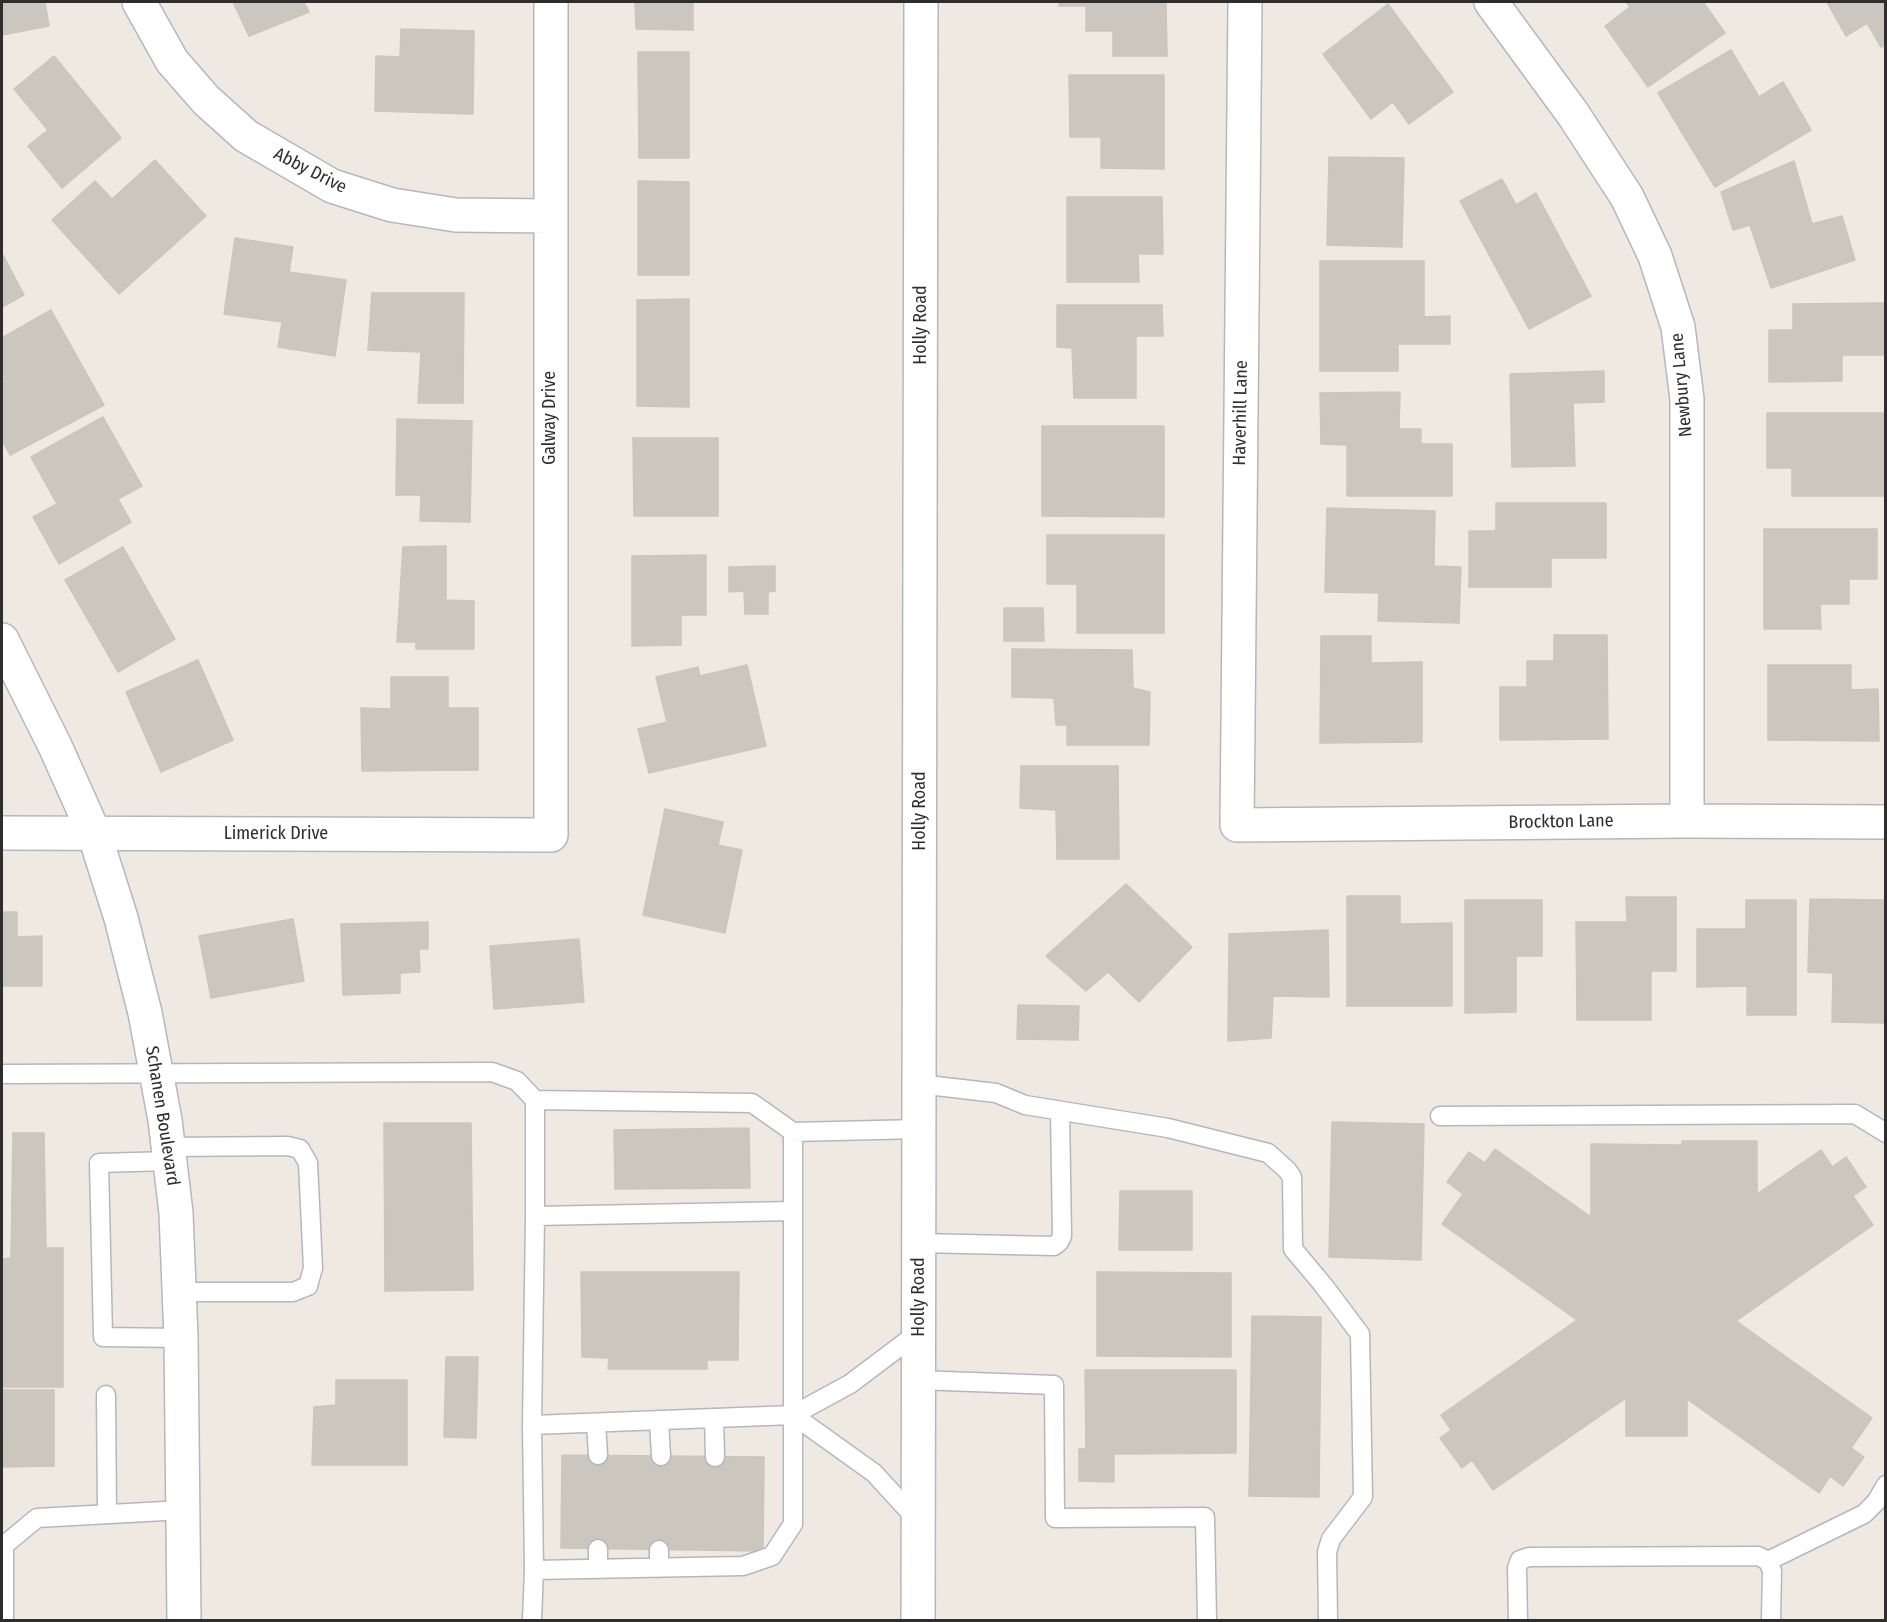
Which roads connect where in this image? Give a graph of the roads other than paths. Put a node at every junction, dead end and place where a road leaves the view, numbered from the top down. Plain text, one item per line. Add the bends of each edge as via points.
1 (139, 2) edge
2 (551, 2) edge
3 (921, 2) edge
4 (1245, 2) edge
5 (1491, 2) edge
6 (550, 216) junction
7 (2, 640) edge
8 (1687, 820) junction
9 (1886, 822) edge
10 (1237, 825) joint
11 (2, 833) edge
12 (94, 833) junction
13 (551, 835) joint
14 (2, 1074) edge
15 (156, 1074) junction
16 (919, 1084) junction
17 (535, 1100) junction
18 (1060, 1111) junction
19 (1440, 1116) dead end
20 (919, 1129) junction
21 (793, 1132) junction
22 (1886, 1133) edge
23 (169, 1154) junction
24 (793, 1211) junction
25 (535, 1216) junction
26 (919, 1243) junction
27 (180, 1292) junction
28 (919, 1332) junction
29 (182, 1338) junction
30 (918, 1380) junction
31 (106, 1395) dead end
32 (793, 1415) junction
33 (714, 1418) junction
34 (659, 1420) junction
35 (596, 1423) junction
36 (532, 1425) junction
37 (598, 1455) dead end
38 (661, 1456) dead end
39 (715, 1457) dead end
40 (1886, 1485) edge
41 (183, 1510) junction
42 (107, 1513) junction
43 (918, 1521) junction
44 (3, 1547) edge
45 (598, 1549) dead end
46 (659, 1550) dead end
47 (1768, 1561) junction
48 (659, 1568) junction
49 (598, 1569) junction
50 (534, 1570) junction
51 (4, 1620) edge
52 (184, 1620) edge
53 (532, 1620) edge
54 (918, 1620) edge
55 (1208, 1620) edge
56 (1328, 1620) edge
57 (1518, 1620) edge
58 (1771, 1620) edge

1 - 6 street, Abby Drive via 172,61 206,100 246,136 332,186 392,205 456,215
2 - 6 street, Galway Drive
3 - 16 street, Holly Road
4 - 10 street, Haverhill Lane
5 - 8 street, Newbury Lane via 1573,114 1627,197 1655,256 1678,327 1686,399
6 - 13 street, Galway Drive
7 - 12 street, Schanen Boulevard
8 - 9 street, Brockton Lane
8 - 10 street, Brockton Lane
11 - 12 street, Limerick Drive
12 - 13 street, Limerick Drive
12 - 15 street, Schanen Boulevard via 121,918
14 - 15 lane
15 - 17 lane via 492,1072 518,1081
15 - 23 street, Schanen Boulevard
16 - 18 lane via 996,1093 1025,1105
16 - 20 street, Holly Road
17 - 21 lane via 752,1103
17 - 25 lane
18 - 26 lane via 1059,1242 1054,1246
18 - 56 lane via 1168,1128 1268,1153 1292,1177 1293,1249 1360,1334 1363,1497 1331,1539 1327,1552
19 - 22 lane via 1855,1114
20 - 21 lane
20 - 26 street, Holly Road
21 - 24 lane
23 - 27 street, Schanen Boulevard
23 - 27 lane via 288,1146 300,1149 308,1163 312,1268 308,1286 293,1292
23 - 29 lane via 99,1163 103,1337
24 - 25 lane
24 - 32 lane
25 - 36 lane
26 - 28 street, Holly Road
27 - 29 street, Schanen Boulevard
28 - 30 street, Holly Road
28 - 32 lane via 850,1384
29 - 41 street, Schanen Boulevard
30 - 43 street, Holly Road
30 - 55 lane via 1054,1384 1055,1518 1205,1517
31 - 42 lane
32 - 33 lane
32 - 43 lane via 874,1473
32 - 48 lane via 792,1524 772,1556 743,1566 716,1559
33 - 34 lane
33 - 39 lane
34 - 35 lane
34 - 38 lane
35 - 36 lane
35 - 37 lane
36 - 50 lane
40 - 47 lane via 1864,1514
41 - 42 lane
41 - 52 street, Schanen Boulevard
42 - 44 lane via 37,1518
43 - 54 street, Holly Road
44 - 51 lane
45 - 49 lane
46 - 48 lane
47 - 57 lane via 1758,1556 1529,1557 1520,1560 1517,1568
47 - 58 lane via 1772,1571
48 - 49 lane
49 - 50 lane
50 - 53 lane

